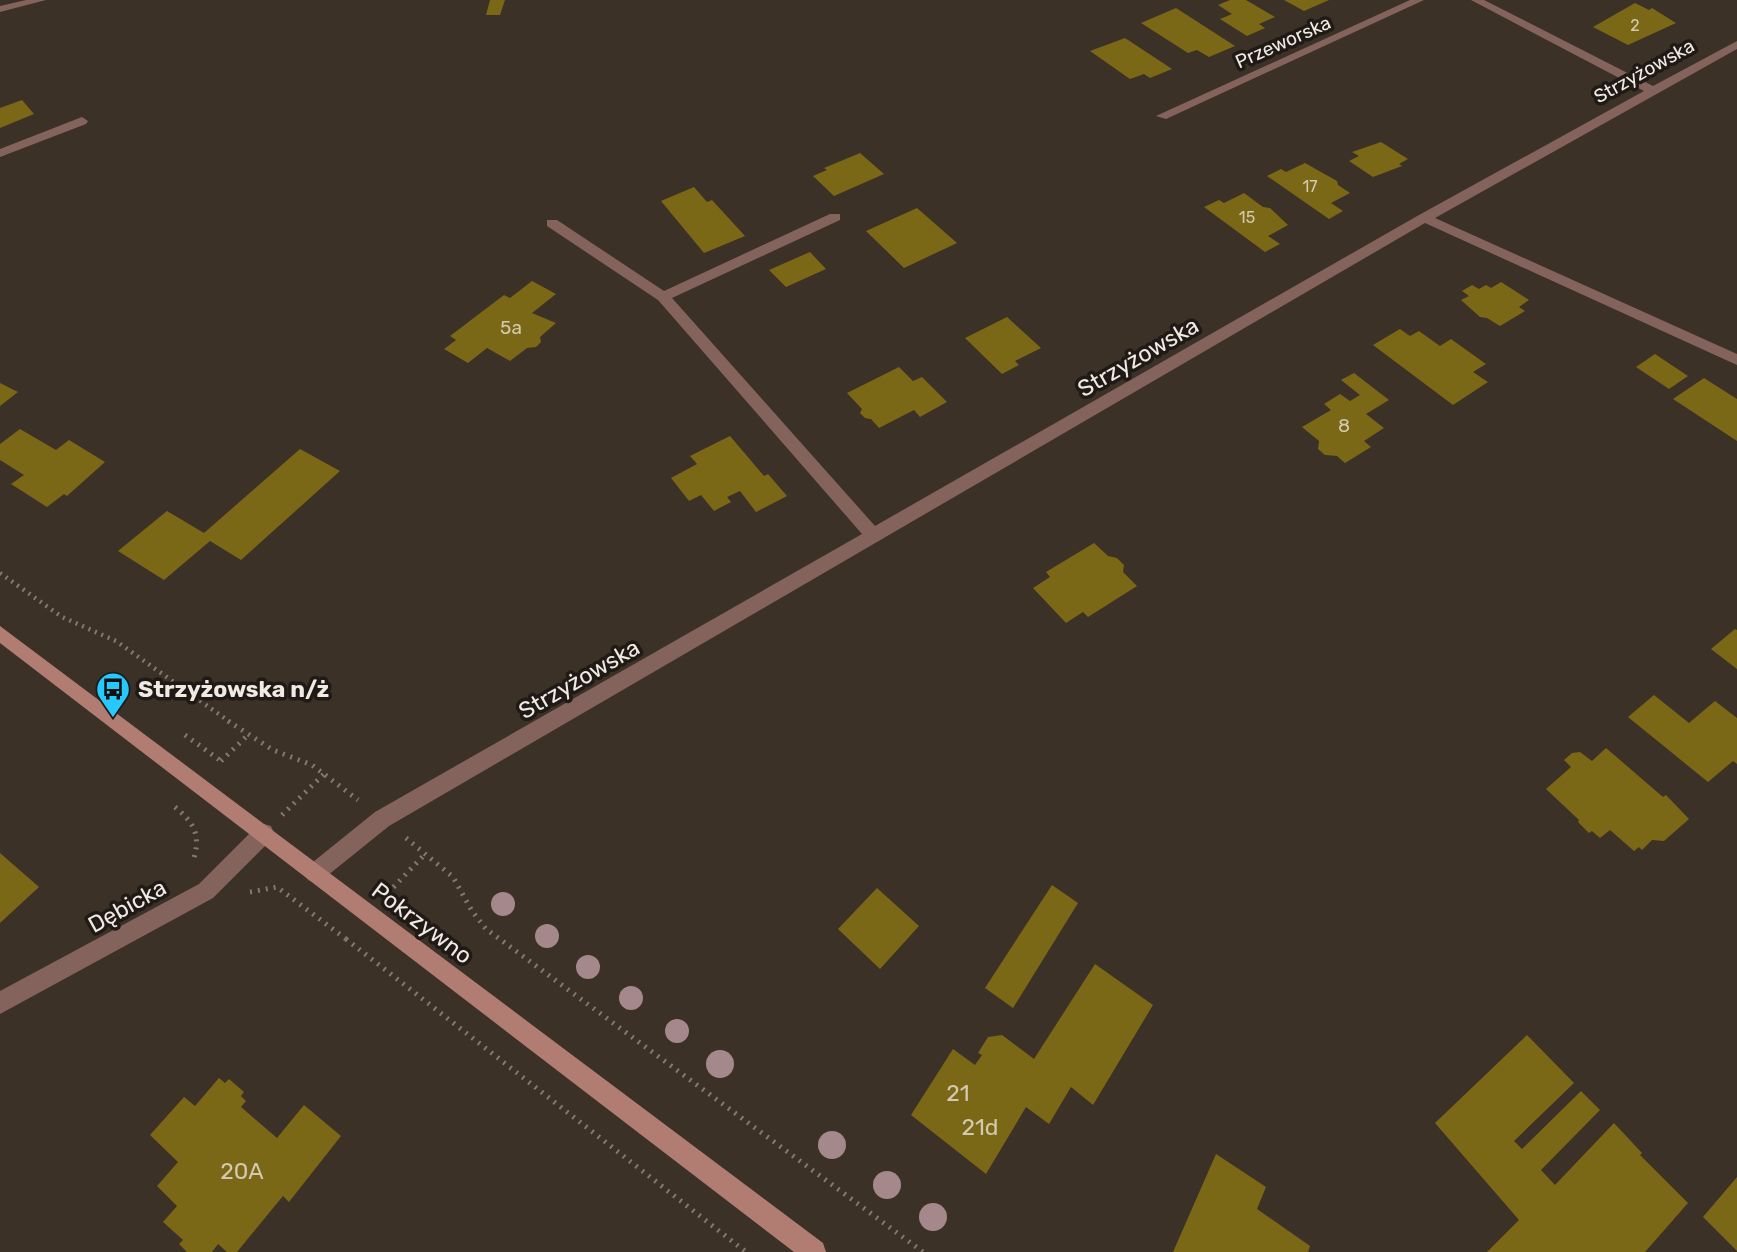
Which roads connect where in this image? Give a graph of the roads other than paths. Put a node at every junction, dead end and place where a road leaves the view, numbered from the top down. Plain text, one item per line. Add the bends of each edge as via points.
1 (41, 0) edge
2 (1419, 0) edge
3 (1476, 0) edge
4 (0, 9) edge
5 (1737, 44) edge
6 (1652, 90) junction
7 (1162, 117) dead end
8 (82, 121) dead end
9 (0, 153) edge
10 (835, 218) dead end
11 (1424, 218) junction
12 (552, 223) dead end
13 (663, 297) junction
14 (1737, 360) edge
15 (874, 536) junction
16 (0, 633) edge
17 (264, 833) junction
18 (315, 873) junction
19 (0, 1003) edge
20 (814, 1252) edge

1 - 4 street
2 - 7 street, Przeworska
3 - 6 street
5 - 6 street, Strzyżowska
6 - 11 street, Strzyżowska
8 - 9 street
10 - 13 street
11 - 14 street
11 - 15 street, Strzyżowska
12 - 13 street
13 - 15 street
15 - 18 street, Strzyżowska via 382,819
16 - 17 street, Pokrzywno
17 - 18 street, Pokrzywno
17 - 19 street, Dębicka via 206,891
18 - 20 street, Pokrzywno

